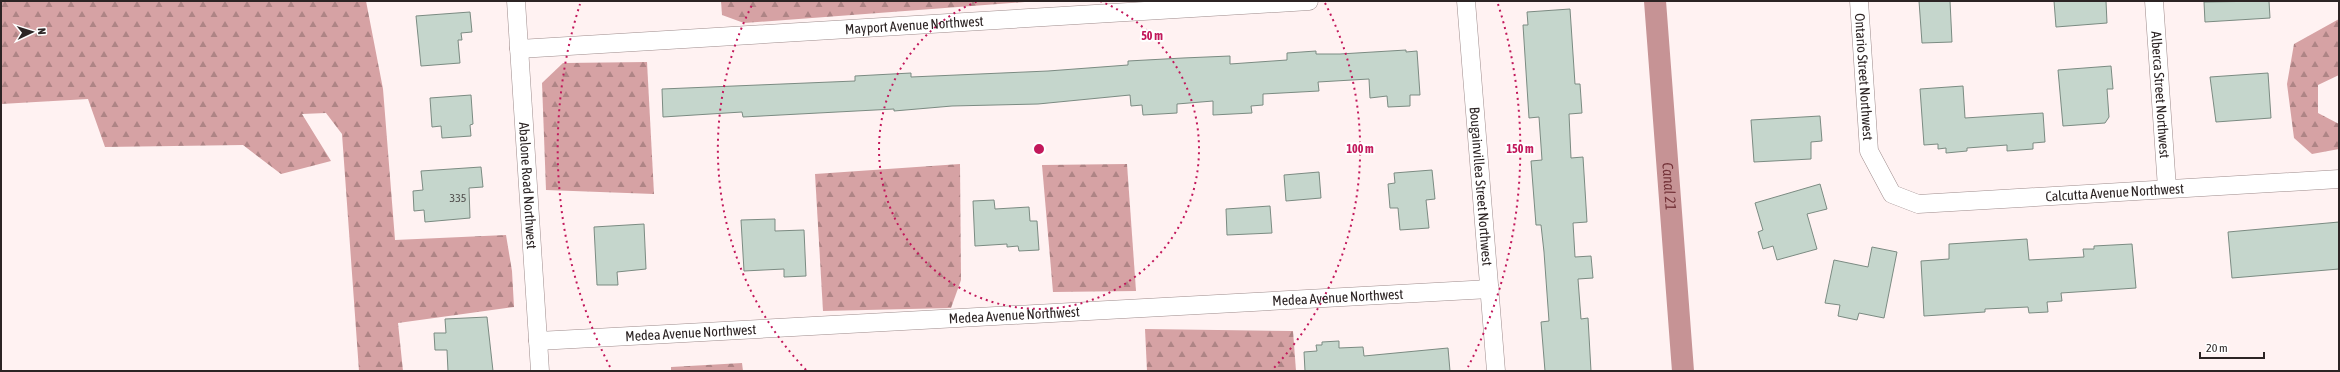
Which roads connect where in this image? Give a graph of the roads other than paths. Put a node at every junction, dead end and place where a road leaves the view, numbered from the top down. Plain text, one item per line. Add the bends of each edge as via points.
1 (516, 1) edge
2 (1309, 1) edge
3 (1466, 1) edge
4 (1859, 1) edge
5 (2154, 1) edge
6 (519, 48) junction
7 (2339, 179) edge
8 (2167, 188) junction
9 (1892, 194) joint
10 (1490, 289) junction
11 (538, 341) junction
12 (540, 371) edge
13 (1496, 371) edge

1 - 6 street, Abalone Road Northwest
2 - 6 street, Mayport Avenue Northwest
3 - 10 street, Bougainvillea Street Northwest
4 - 9 street, Ontario Street Northwest via 1869,151
5 - 8 street, Alberca Street Northwest
6 - 11 street, Abalone Road Northwest
7 - 8 street, Calcutta Avenue Northwest
8 - 9 street, Calcutta Avenue Northwest via 1918,204
10 - 11 street, Medea Avenue Northwest
10 - 13 street, Bougainvillea Street Northwest
11 - 12 street, Abalone Road Northwest

